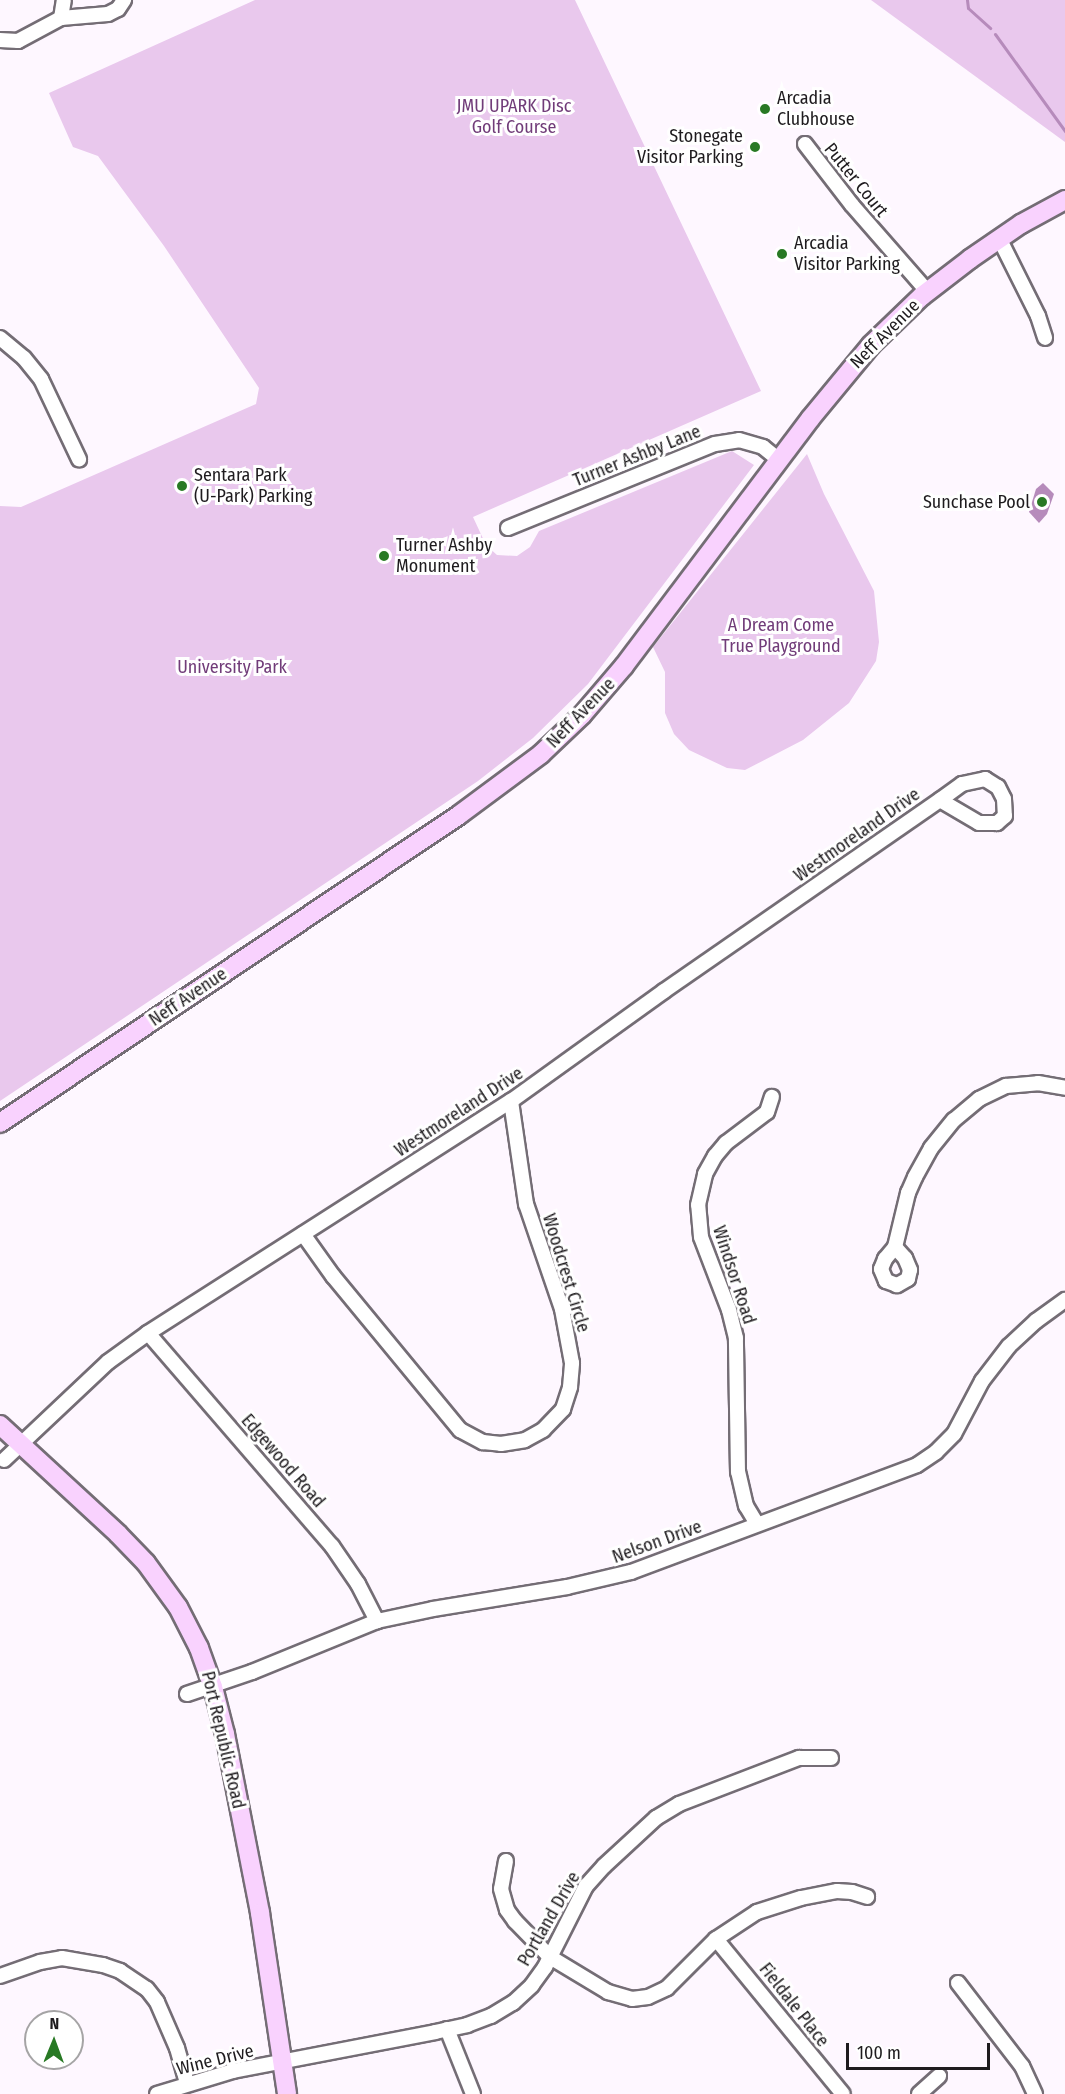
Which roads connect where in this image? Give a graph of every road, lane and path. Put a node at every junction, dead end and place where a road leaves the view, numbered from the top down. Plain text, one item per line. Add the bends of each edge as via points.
1 (63, 0) edge
2 (124, 0) edge
3 (61, 18) junction
4 (0, 39) edge
5 (805, 144) dead end
6 (1065, 200) edge
7 (999, 238) junction
8 (928, 292) junction
9 (0, 338) edge
10 (1045, 338) dead end
11 (79, 459) dead end
12 (779, 460) junction
13 (508, 528) dead end
14 (940, 800) junction
15 (1065, 1088) edge
16 (772, 1097) dead end
17 (511, 1101) junction
18 (0, 1123) edge
19 (303, 1234) junction
20 (895, 1247) dead end
21 (1065, 1300) edge
22 (148, 1333) junction
23 (0, 1425) edge
24 (19, 1443) junction
25 (4, 1460) dead end
26 (757, 1524) junction
27 (377, 1621) junction
28 (213, 1687) junction
29 (187, 1694) dead end
30 (831, 1758) dead end
31 (506, 1861) dead end
32 (867, 1897) dead end
33 (717, 1939) junction
34 (550, 1957) junction
35 (0, 1976) edge
36 (958, 1983) dead end
37 (447, 2029) junction
38 (282, 2063) junction
39 (939, 2076) dead end
40 (187, 2084) junction
41 (157, 2094) edge
42 (287, 2094) edge
43 (473, 2094) edge
44 (843, 2094) edge
45 (919, 2094) edge
46 (1035, 2094) edge

1 - 3 street
2 - 3 street via 118,9 105,15
3 - 4 street via 18,40
5 - 8 street, Putter Court
6 - 7 main road, Neff Avenue
7 - 8 main road, Neff Avenue
7 - 10 street
8 - 12 main road, Neff Avenue via 853,365
9 - 11 street via 41,379
12 - 13 street, Turner Ashby Lane via 763,447 739,440 715,444
12 - 18 main road, Neff Avenue via 624,666 582,715 541,754 459,815
14 - 14 street, Westmoreland Drive via 963,784 985,779 999,789 1005,813 997,823 982,824
14 - 17 street, Westmoreland Drive
15 - 20 street via 1038,1083 1012,1085 987,1095 960,1114 931,1148 915,1177
16 - 26 street, Windsor Road via 767,1112 718,1152 705,1174 698,1205 701,1237 736,1338 738,1472 746,1506
17 - 19 street, Westmoreland Drive
17 - 19 street, Woodcrest Circle via 526,1204 562,1309 572,1363 565,1404 543,1430 519,1442 495,1444 476,1440 456,1427
19 - 22 street, Westmoreland Drive
21 - 26 street, Nelson Drive via 1036,1321 1004,1353 982,1381 957,1430 936,1452 905,1470
22 - 24 street, Westmoreland Drive via 108,1362
22 - 27 street, Edgewood Road via 332,1546
23 - 24 main road, Port Republic Road
24 - 25 street, Westmoreland Drive
24 - 28 main road, Port Republic Road via 152,1570 187,1623
26 - 27 street, Nelson Drive via 606,1579
27 - 28 street, Nelson Drive
28 - 29 street, Nelson Drive
28 - 38 main road, Port Republic Road via 260,1914
30 - 34 street, Portland Drive via 799,1758 679,1804 656,1818 591,1880
31 - 34 street via 501,1885 507,1910
32 - 33 street via 842,1891 791,1900 753,1914
33 - 34 street via 667,1988 643,1999 612,1994
33 - 44 street, Fieldale Place
34 - 37 street, Portland Drive via 532,1985 513,2003 484,2019
35 - 40 street via 62,1958 120,1971 147,1989 157,2002
36 - 46 street via 1022,2066
37 - 38 street, Portland Drive
37 - 43 street
38 - 40 street, Wine Drive
38 - 42 main road, Port Republic Road
39 - 45 street
40 - 41 street, Wine Drive

